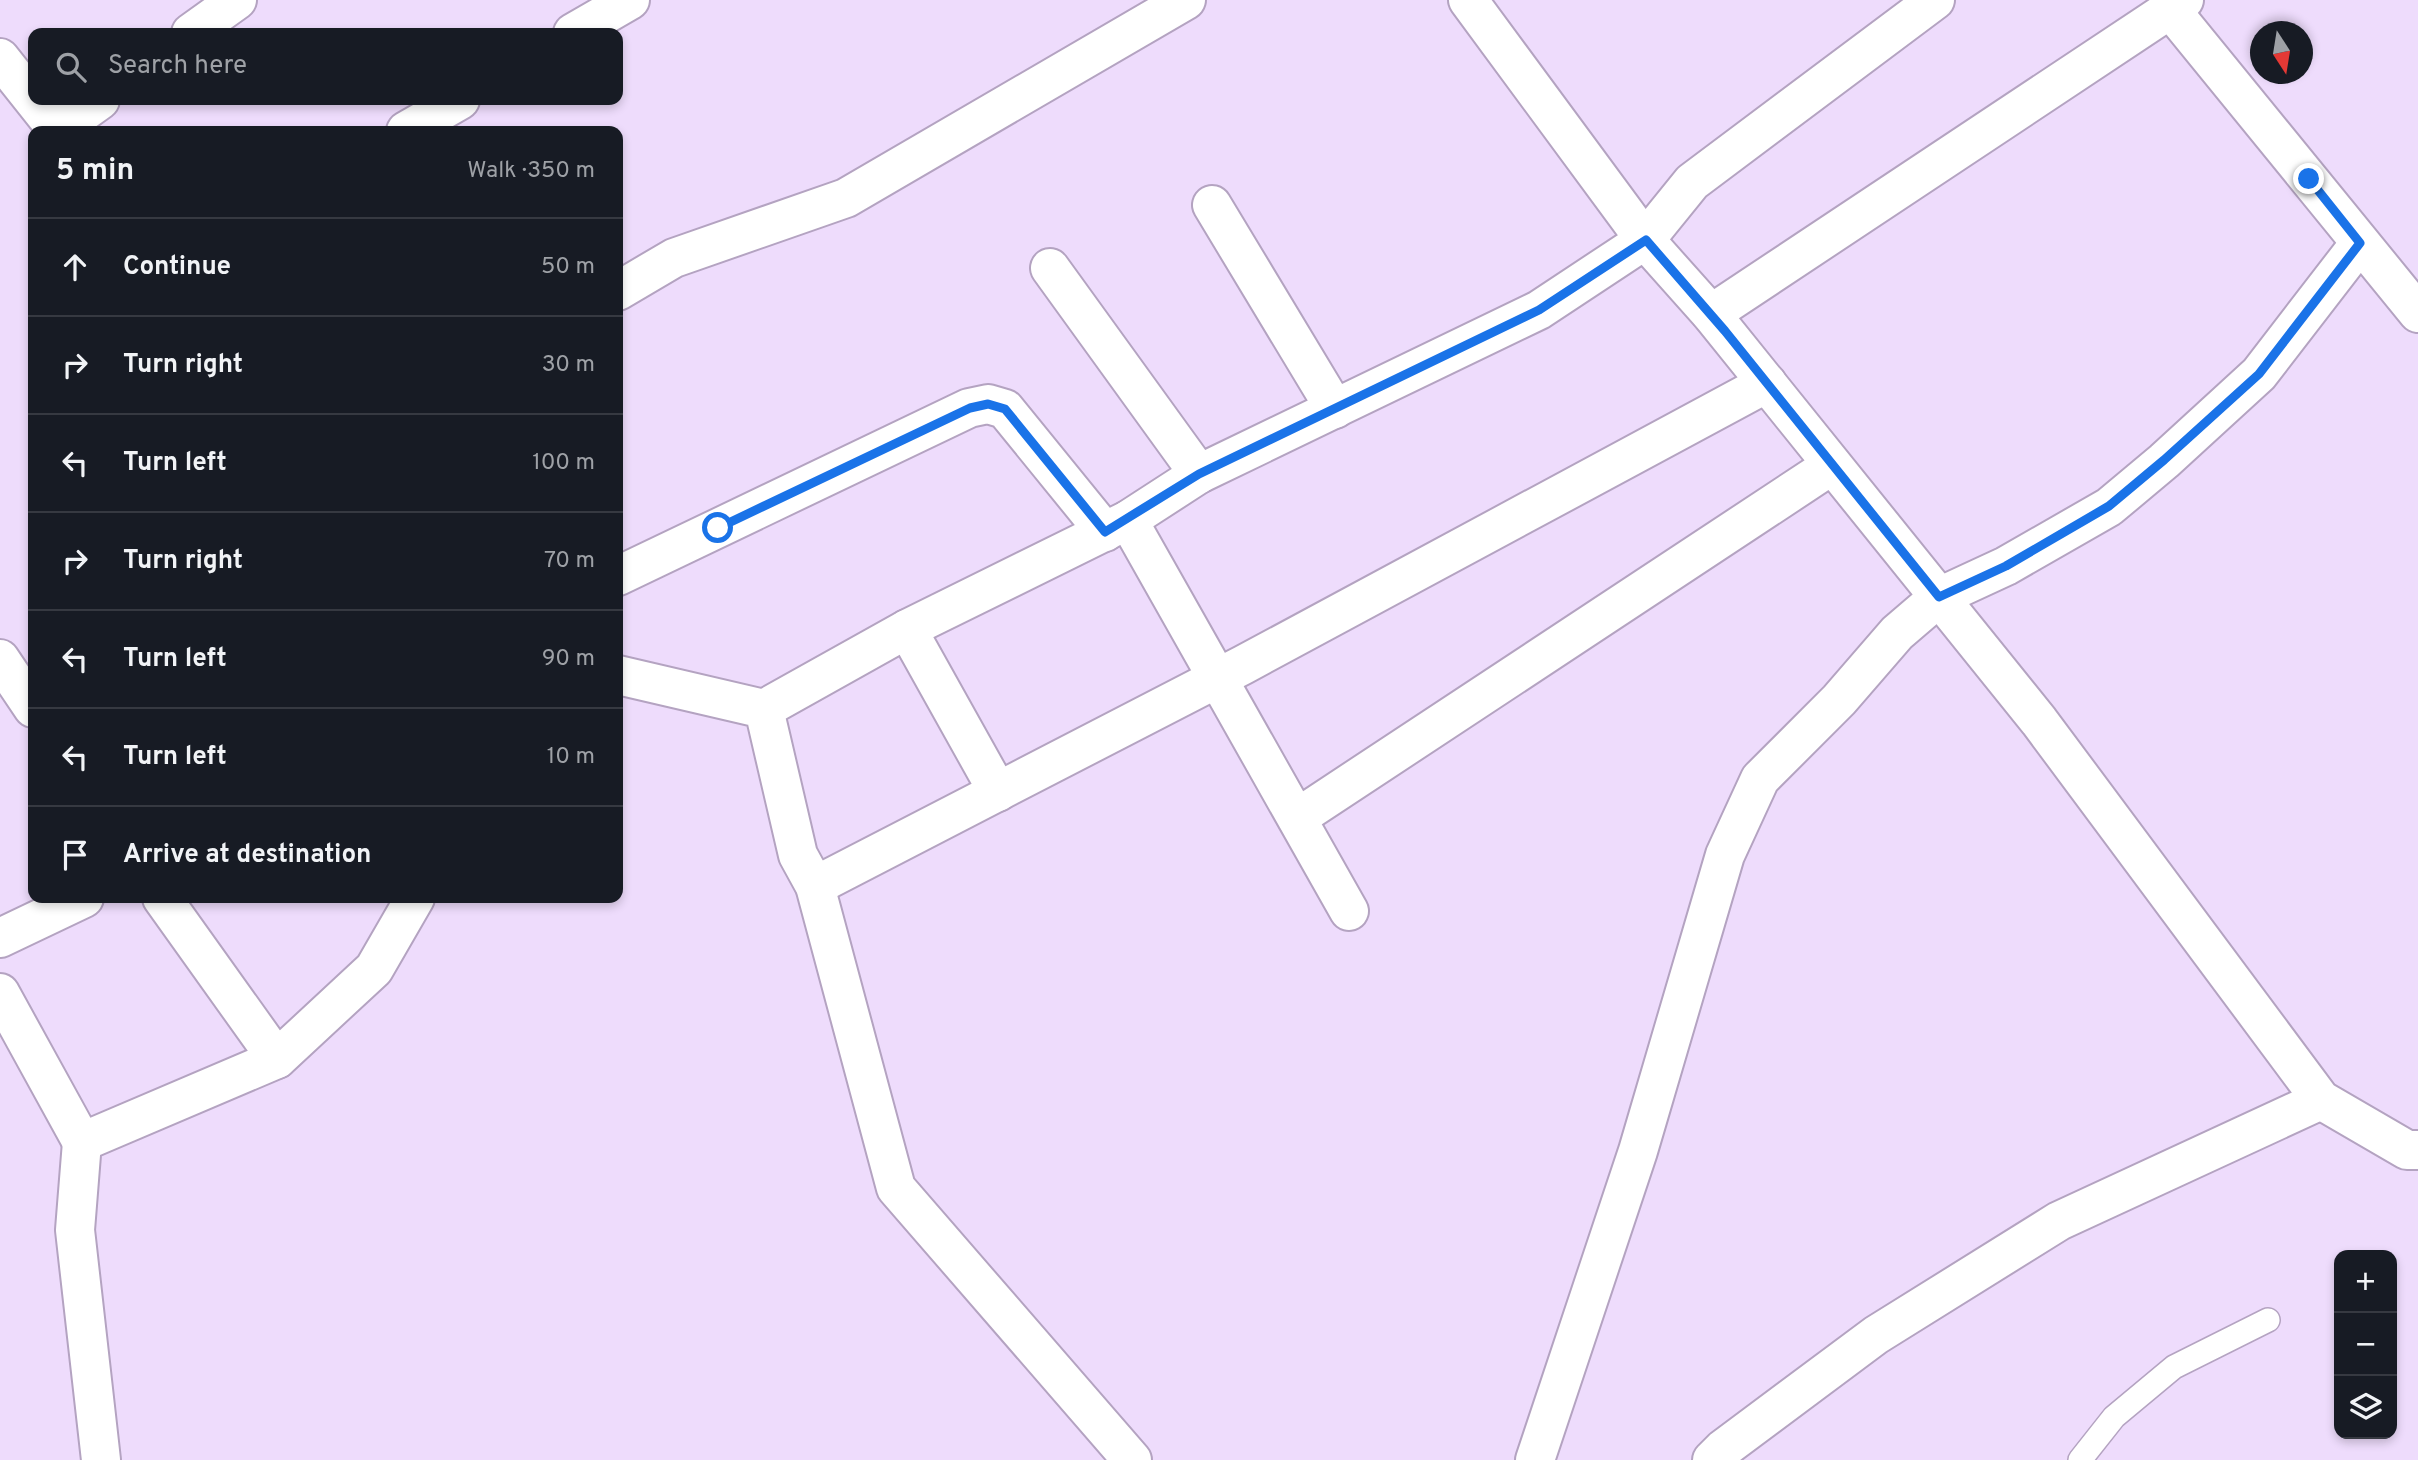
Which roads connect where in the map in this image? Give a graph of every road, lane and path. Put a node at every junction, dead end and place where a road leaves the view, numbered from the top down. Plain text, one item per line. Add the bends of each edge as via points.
1 (237, 0) edge
2 (630, 0) edge
3 (1186, 0) edge
4 (1935, 0) edge
5 (2177, 5) edge
6 (1486, 6) edge
7 (198, 28) edge
8 (582, 28) edge
9 (0, 58) edge
10 (28, 94) edge
11 (37, 105) edge
12 (93, 105) edge
13 (451, 105) edge
14 (53, 126) edge
15 (64, 126) edge
16 (415, 126) edge
17 (1212, 205) dead end
18 (1646, 240) junction
19 (2360, 243) junction
20 (1050, 268) dead end
21 (623, 288) edge
22 (2418, 313) edge
23 (1711, 314) junction
24 (1767, 383) junction
25 (1335, 409) junction
26 (1832, 465) junction
27 (1199, 474) junction
28 (1117, 526) junction
29 (623, 574) edge
30 (1939, 597) junction
31 (907, 629) junction
32 (0, 659) edge
33 (623, 676) edge
34 (1219, 678) junction
35 (28, 701) edge
36 (764, 709) junction
37 (998, 792) junction
38 (1297, 818) junction
39 (815, 886) junction
40 (74, 903) edge
41 (166, 903) edge
42 (412, 903) edge
43 (1349, 911) dead end
44 (0, 938) edge
45 (0, 993) edge
46 (277, 1059) junction
47 (2321, 1100) junction
48 (82, 1142) junction
49 (2418, 1150) edge
50 (2269, 1320) dead end
51 (102, 1460) edge
52 (1132, 1460) edge
53 (1535, 1460) edge
54 (1712, 1460) edge
55 (2080, 1460) edge

1 - 7 street
2 - 8 street
3 - 21 street via 846,198 674,258
4 - 18 street via 1692,182
5 - 19 street
5 - 23 street
6 - 18 street
9 - 10 street
11 - 14 street
12 - 15 street
13 - 16 street
17 - 25 street
18 - 23 street
18 - 25 street via 1539,310
19 - 22 street
19 - 30 street via 2259,374 2164,460 2109,506 2006,566
20 - 27 street
23 - 24 street
24 - 26 street
24 - 34 street
25 - 27 street
26 - 30 street
26 - 38 street
27 - 28 street
28 - 29 street via 1005,409 988,404 970,408
28 - 31 street
28 - 34 street
30 - 47 street via 2039,721
30 - 53 street via 1897,633 1839,700 1760,779 1725,855 1637,1151
31 - 36 street
31 - 37 street
32 - 35 street
33 - 36 street
34 - 37 street
34 - 38 street
36 - 39 street via 798,855
37 - 39 street
38 - 43 street
39 - 52 street via 896,1188
40 - 44 street
41 - 46 street
42 - 46 street via 374,969
45 - 48 street
46 - 48 street
47 - 49 street via 2407,1150
47 - 54 street via 2059,1221 1876,1335
48 - 51 street via 75,1230
50 - 55 lane via 2174,1367 2114,1417

